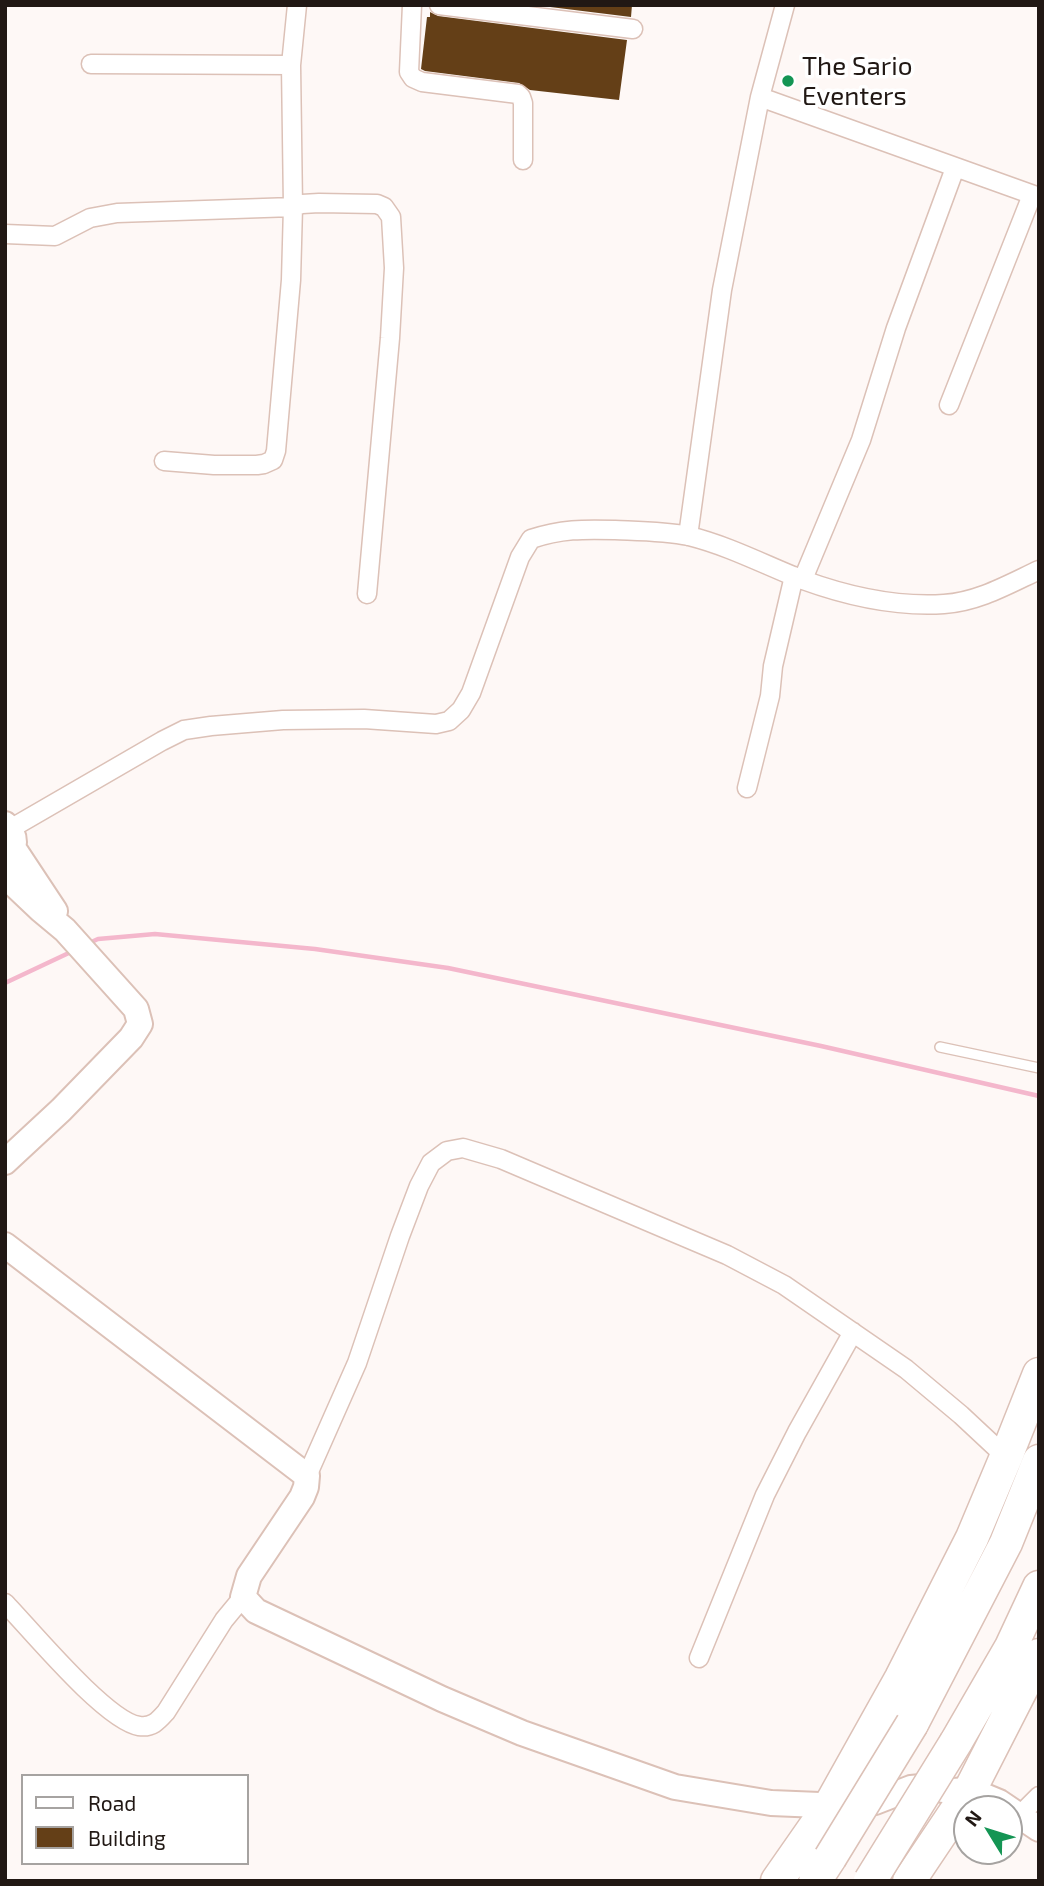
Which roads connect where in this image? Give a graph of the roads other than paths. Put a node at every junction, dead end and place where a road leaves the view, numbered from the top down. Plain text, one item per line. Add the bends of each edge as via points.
1 (297, 5) edge
2 (412, 5) edge
3 (439, 5) edge
4 (785, 5) edge
5 (633, 29) dead end
6 (91, 64) dead end
7 (291, 65) junction
8 (760, 97) junction
9 (523, 160) dead end
10 (955, 168) junction
11 (1035, 196) edge
12 (293, 207) junction
13 (5, 234) edge
14 (949, 405) dead end
15 (164, 461) dead end
16 (688, 536) junction
17 (1039, 570) edge
18 (798, 578) junction
19 (367, 594) dead end
20 (747, 788) dead end
21 (9, 841) edge
22 (5, 876) edge
23 (65, 930) junction
24 (940, 1047) dead end
25 (1039, 1068) edge
26 (5, 1162) edge
27 (5, 1245) edge
28 (853, 1332) junction
29 (1039, 1374) edge
30 (1006, 1457) junction
31 (1039, 1461) edge
32 (307, 1476) junction
33 (1039, 1587) edge
34 (243, 1597) junction
35 (5, 1603) edge
36 (1039, 1655) edge
37 (699, 1658) dead end
38 (970, 1790) junction
39 (1039, 1796) edge
40 (830, 1805) junction
41 (1030, 1822) edge
42 (823, 1869) edge
43 (777, 1881) edge
44 (870, 1881) edge
45 (909, 1881) edge

1 - 7 street
2 - 9 street via 413,78 518,94 523,103
3 - 5 street
4 - 8 street
6 - 7 street
7 - 12 street
8 - 10 street
8 - 16 street via 722,290
10 - 11 street
10 - 18 street via 896,328 861,440
11 - 14 street
12 - 13 street via 109,214 55,236
12 - 15 street via 291,280 273,460 242,466
12 - 19 street via 377,204 391,217 390,338
16 - 18 street
16 - 21 street via 584,530 531,539 509,585 471,693 449,721 283,720 184,730
17 - 18 street via 978,598 946,604 886,601
18 - 20 street via 773,666
21 - 23 street
22 - 23 street
23 - 26 street via 136,1009 140,1024 70,1101
24 - 25 lane
27 - 32 street
28 - 30 street via 906,1369
28 - 32 street via 784,1285 727,1255 501,1159 463,1149 447,1151 431,1163 419,1186 357,1363
28 - 37 street via 765,1495
29 - 30 highway
30 - 40 highway via 972,1538
31 - 42 highway, bridge via 1006,1543 912,1724
32 - 34 street via 302,1496 249,1576
33 - 44 highway, bridge via 1011,1647
34 - 35 street via 223,1620 166,1712 156,1724 141,1727 113,1714 94,1698
34 - 40 street via 256,1611 442,1699 629,1771 675,1787 723,1796
36 - 38 highway
38 - 40 street via 936,1771 924,1771 910,1778 871,1816 847,1817
38 - 41 street
38 - 45 highway
39 - 41 street
40 - 43 highway

